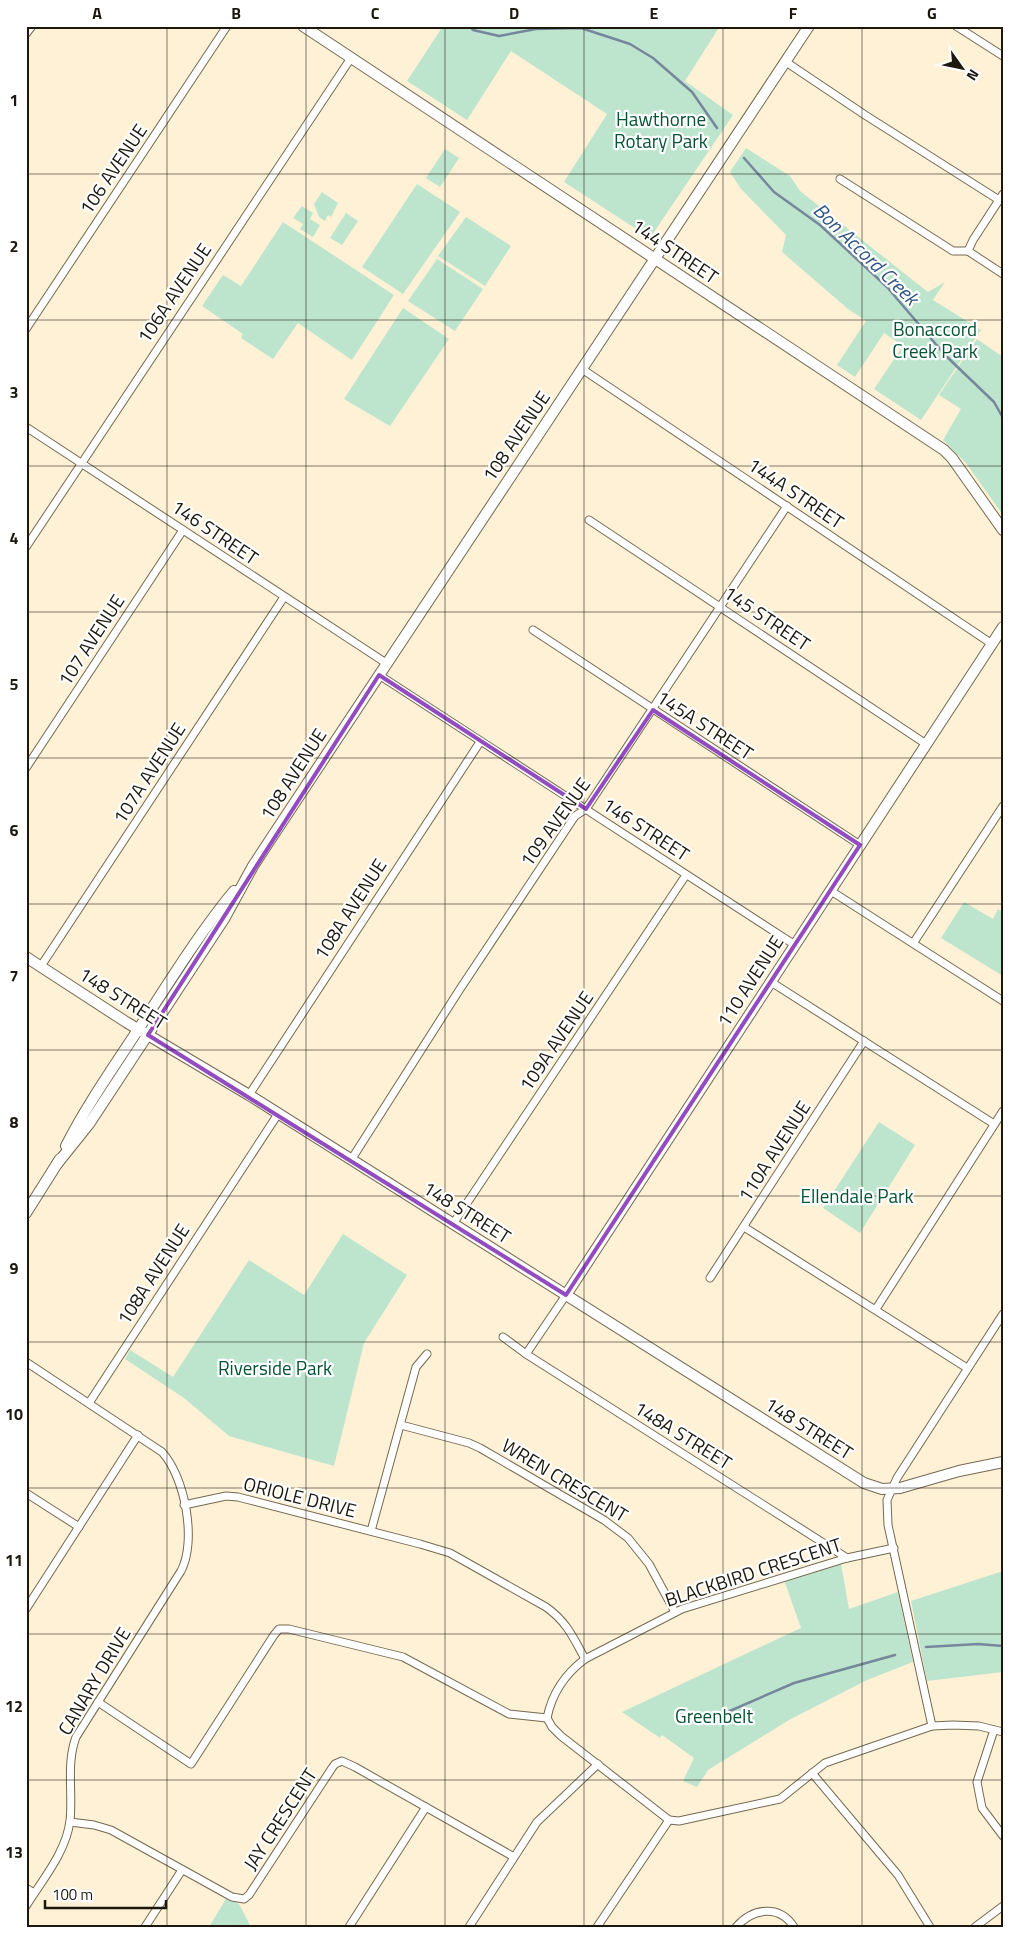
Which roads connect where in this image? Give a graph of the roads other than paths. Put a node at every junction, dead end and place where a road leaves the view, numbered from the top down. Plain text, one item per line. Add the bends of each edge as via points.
1 (32, 26) edge
2 (227, 26) edge
3 (303, 26) edge
4 (809, 26) edge
5 (956, 26) edge
6 (26, 34) edge
7 (1003, 56) edge
8 (351, 58) junction
9 (786, 62) junction
10 (840, 179) dead end
11 (1001, 197) edge
12 (968, 251) junction
13 (655, 258) junction
14 (1003, 274) edge
15 (26, 329) edge
16 (582, 369) junction
17 (26, 427) edge
18 (82, 463) junction
19 (787, 506) junction
20 (588, 520) dead end
21 (184, 530) junction
22 (1003, 530) edge
23 (26, 546) edge
24 (284, 596) junction
25 (720, 608) junction
26 (1003, 627) edge
27 (533, 630) dead end
28 (992, 644) junction
29 (386, 663) junction
30 (379, 675) junction
31 (653, 710) junction
32 (480, 742) junction
33 (926, 744) junction
34 (26, 768) edge
35 (1003, 806) edge
36 (586, 809) junction
37 (860, 845) junction
38 (253, 866) junction
39 (686, 875) junction
40 (831, 891) junction
41 (914, 942) junction
42 (795, 945) junction
43 (26, 957) edge
44 (41, 966) junction
45 (771, 982) junction
46 (1003, 1000) edge
47 (138, 1029) junction
48 (148, 1035) junction
49 (864, 1041) junction
50 (249, 1095) junction
51 (1003, 1111) edge
52 (278, 1114) junction
53 (994, 1124) junction
54 (351, 1160) junction
55 (57, 1164) junction
56 (26, 1213) edge
57 (453, 1224) junction
58 (744, 1228) junction
59 (710, 1278) dead end
60 (566, 1295) junction
61 (876, 1309) junction
62 (1003, 1314) edge
63 (503, 1337) dead end
64 (427, 1354) dead end
65 (526, 1354) junction
66 (26, 1362) edge
67 (967, 1368) junction
68 (89, 1403) junction
69 (401, 1425) junction
70 (138, 1435) junction
71 (1003, 1462) edge
72 (891, 1489) junction
73 (26, 1492) edge
74 (184, 1505) junction
75 (79, 1527) junction
76 (371, 1531) junction
77 (894, 1548) junction
78 (847, 1558) junction
79 (26, 1609) edge
80 (675, 1612) junction
81 (585, 1659) junction
82 (98, 1702) junction
83 (547, 1718) junction
84 (932, 1726) junction
85 (994, 1730) junction
86 (1003, 1732) edge
87 (598, 1764) junction
88 (812, 1773) junction
89 (426, 1807) junction
90 (669, 1820) junction
91 (70, 1822) junction
92 (1003, 1836) edge
93 (514, 1857) junction
94 (182, 1870) junction
95 (26, 1888) edge
96 (34, 1893) junction
97 (26, 1906) edge
98 (1003, 1906) edge
99 (146, 1927) edge
100 (349, 1927) edge
101 (469, 1927) edge
102 (597, 1927) edge
103 (736, 1927) edge
104 (794, 1927) edge
105 (930, 1927) edge
106 (975, 1927) edge

1 - 6 street
2 - 15 street, 106 AVENUE
3 - 8 main road, 144 STREET
4 - 9 main road, 108 AVENUE
5 - 7 street
8 - 13 main road, 144 STREET
8 - 18 street, 106A AVENUE
9 - 11 street via 865,115
9 - 13 main road, 108 AVENUE
10 - 12 street via 953,251
11 - 12 street
12 - 14 street
13 - 16 main road, 108 AVENUE
13 - 22 main road, 144 STREET via 944,450
16 - 19 street, 144A STREET
16 - 29 main road, 108 AVENUE
17 - 18 street, 146 STREET
18 - 21 street, 146 STREET
18 - 23 street, 106A AVENUE
19 - 25 street, 109 AVENUE
19 - 28 street, 144A STREET
20 - 25 street, 145 STREET
21 - 24 street, 146 STREET
21 - 34 street, 107 AVENUE
24 - 29 street, 146 STREET
24 - 44 street, 107A AVENUE
25 - 31 street, 109 AVENUE
25 - 33 street, 145 STREET
26 - 28 main road, 110 AVENUE
27 - 31 street, 145A STREET
28 - 33 main road, 110 AVENUE
29 - 30 main road, 108 AVENUE
30 - 32 street, 146 STREET
30 - 38 main road, 108 AVENUE
31 - 36 street, 109 AVENUE
31 - 37 street, 145A STREET
32 - 36 street, 146 STREET
32 - 50 street, 108A AVENUE
33 - 37 main road, 110 AVENUE
35 - 41 street
36 - 39 street, 146 STREET
36 - 54 street, 109 AVENUE via 575,816
37 - 40 main road, 110 AVENUE
38 - 47 main road, 108 AVENUE via 216,913
38 - 48 main road, 108 AVENUE via 224,918
39 - 42 street, 146 STREET
39 - 57 street, 109A AVENUE
40 - 41 street
40 - 42 main road, 110 AVENUE
41 - 46 street
42 - 45 main road, 110 AVENUE
43 - 44 main road, 148 STREET
44 - 47 main road, 148 STREET
45 - 49 street
45 - 60 main road, 110 AVENUE
47 - 48 main road, 148 STREET
47 - 55 main road, 108 AVENUE via 80,1118
48 - 50 main road, 148 STREET
48 - 55 main road, 108 AVENUE via 89,1124
49 - 53 street
49 - 58 street, 110A AVENUE
50 - 52 main road, 148 STREET
51 - 53 street
52 - 54 main road, 148 STREET
52 - 68 street, 108A AVENUE
53 - 61 street
54 - 57 main road, 148 STREET
55 - 56 main road, 108 AVENUE
57 - 60 main road, 148 STREET
58 - 59 street, 110A AVENUE
58 - 61 street
60 - 65 street, 110 AVENUE
60 - 72 main road, 148 STREET via 856,1478 872,1486
61 - 67 street
62 - 67 street
63 - 65 street, 148A STREET
64 - 69 street via 416,1367
65 - 78 street, 148A STREET
66 - 68 street
67 - 72 street
68 - 70 street
69 - 76 street
69 - 80 street, WREN CRESCENT via 480,1448 618,1530 642,1553
70 - 74 street via 169,1460
70 - 75 street
71 - 72 main road
72 - 77 street via 886,1510
73 - 75 street
74 - 76 street, ORIOLE DRIVE via 226,1496
74 - 82 street, CANARY DRIVE via 190,1538 185,1564
75 - 79 street
76 - 81 street, ORIOLE DRIVE via 450,1553 546,1607 565,1623
77 - 78 street, BLACKBIRD CRESCENT
77 - 84 street
78 - 80 street, BLACKBIRD CRESCENT
80 - 81 street, BLACKBIRD CRESCENT
81 - 83 street, BLACKBIRD CRESCENT via 567,1674 559,1686
82 - 83 street via 191,1764 274,1635 279,1629 289,1629 403,1657 509,1714
82 - 91 street, CANARY DRIVE via 73,1746
83 - 87 street via 561,1736
84 - 85 street via 979,1726
84 - 88 street via 825,1763
85 - 86 street
85 - 92 street via 977,1782 982,1808
87 - 90 street
87 - 93 street via 540,1818
88 - 90 street via 780,1799 679,1821
88 - 105 street via 898,1875
89 - 93 street, JAY CRESCENT
89 - 94 street, JAY CRESCENT via 349,1764 338,1762 247,1898 236,1899
89 - 100 street
90 - 102 street
91 - 94 street, JAY CRESCENT via 104,1827
91 - 96 street, CANARY DRIVE via 58,1855
93 - 101 street
94 - 99 street
95 - 96 street
96 - 97 street, CANARY DRIVE
98 - 106 street
103 - 104 street via 750,1916 767,1910 778,1912

